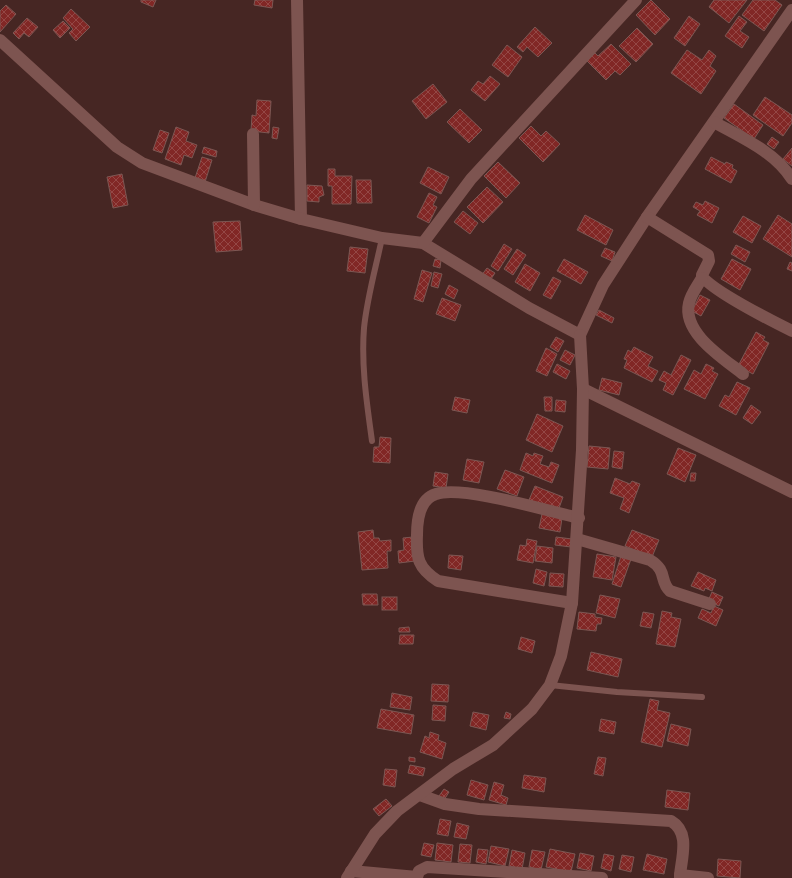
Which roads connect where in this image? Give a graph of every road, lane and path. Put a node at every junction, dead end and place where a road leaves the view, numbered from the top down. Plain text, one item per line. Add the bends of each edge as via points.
1 (297, 0) edge
2 (636, 0) edge
3 (792, 10) edge
4 (0, 40) edge
5 (714, 122) junction
6 (253, 134) dead end
7 (792, 179) edge
8 (254, 205) junction
9 (647, 217) junction
10 (300, 219) junction
11 (382, 238) junction
12 (423, 243) junction
13 (702, 278) junction
14 (792, 331) edge
15 (580, 336) junction
16 (743, 374) dead end
17 (583, 389) junction
18 (372, 441) dead end
19 (792, 492) edge
20 (579, 518) junction
21 (578, 538) junction
22 (572, 603) junction
23 (710, 604) dead end
24 (550, 685) junction
25 (702, 697) dead end
26 (420, 795) junction
27 (349, 874) edge
28 (680, 876) edge
29 (417, 878) edge
30 (602, 878) edge
31 (708, 878) edge

1 - 10 street
2 - 12 street via 471,179
3 - 5 street
4 - 8 street via 117,147 142,163
5 - 7 street via 770,154 780,162
5 - 9 street
6 - 8 street
8 - 10 street
9 - 13 street via 708,255 709,261
9 - 15 street via 603,285
10 - 11 street
11 - 12 street
11 - 18 lane via 364,327 366,397
12 - 15 street
13 - 14 street via 738,302
13 - 16 street via 689,302 690,320 707,346
15 - 17 street
17 - 19 street
17 - 20 street
20 - 21 street
20 - 22 street via 488,497 447,492 435,494 426,500 420,511 417,527 416,547 420,563 426,573 438,581
21 - 22 street
21 - 23 street via 650,560 662,570 670,591
22 - 24 street via 561,656
24 - 25 lane
24 - 26 street via 532,709 493,745 453,769
26 - 27 street via 398,811 375,834
26 - 28 street via 445,804 479,809 671,821 677,824 683,838
27 - 29 street
28 - 31 street
29 - 30 street via 419,871 427,867

